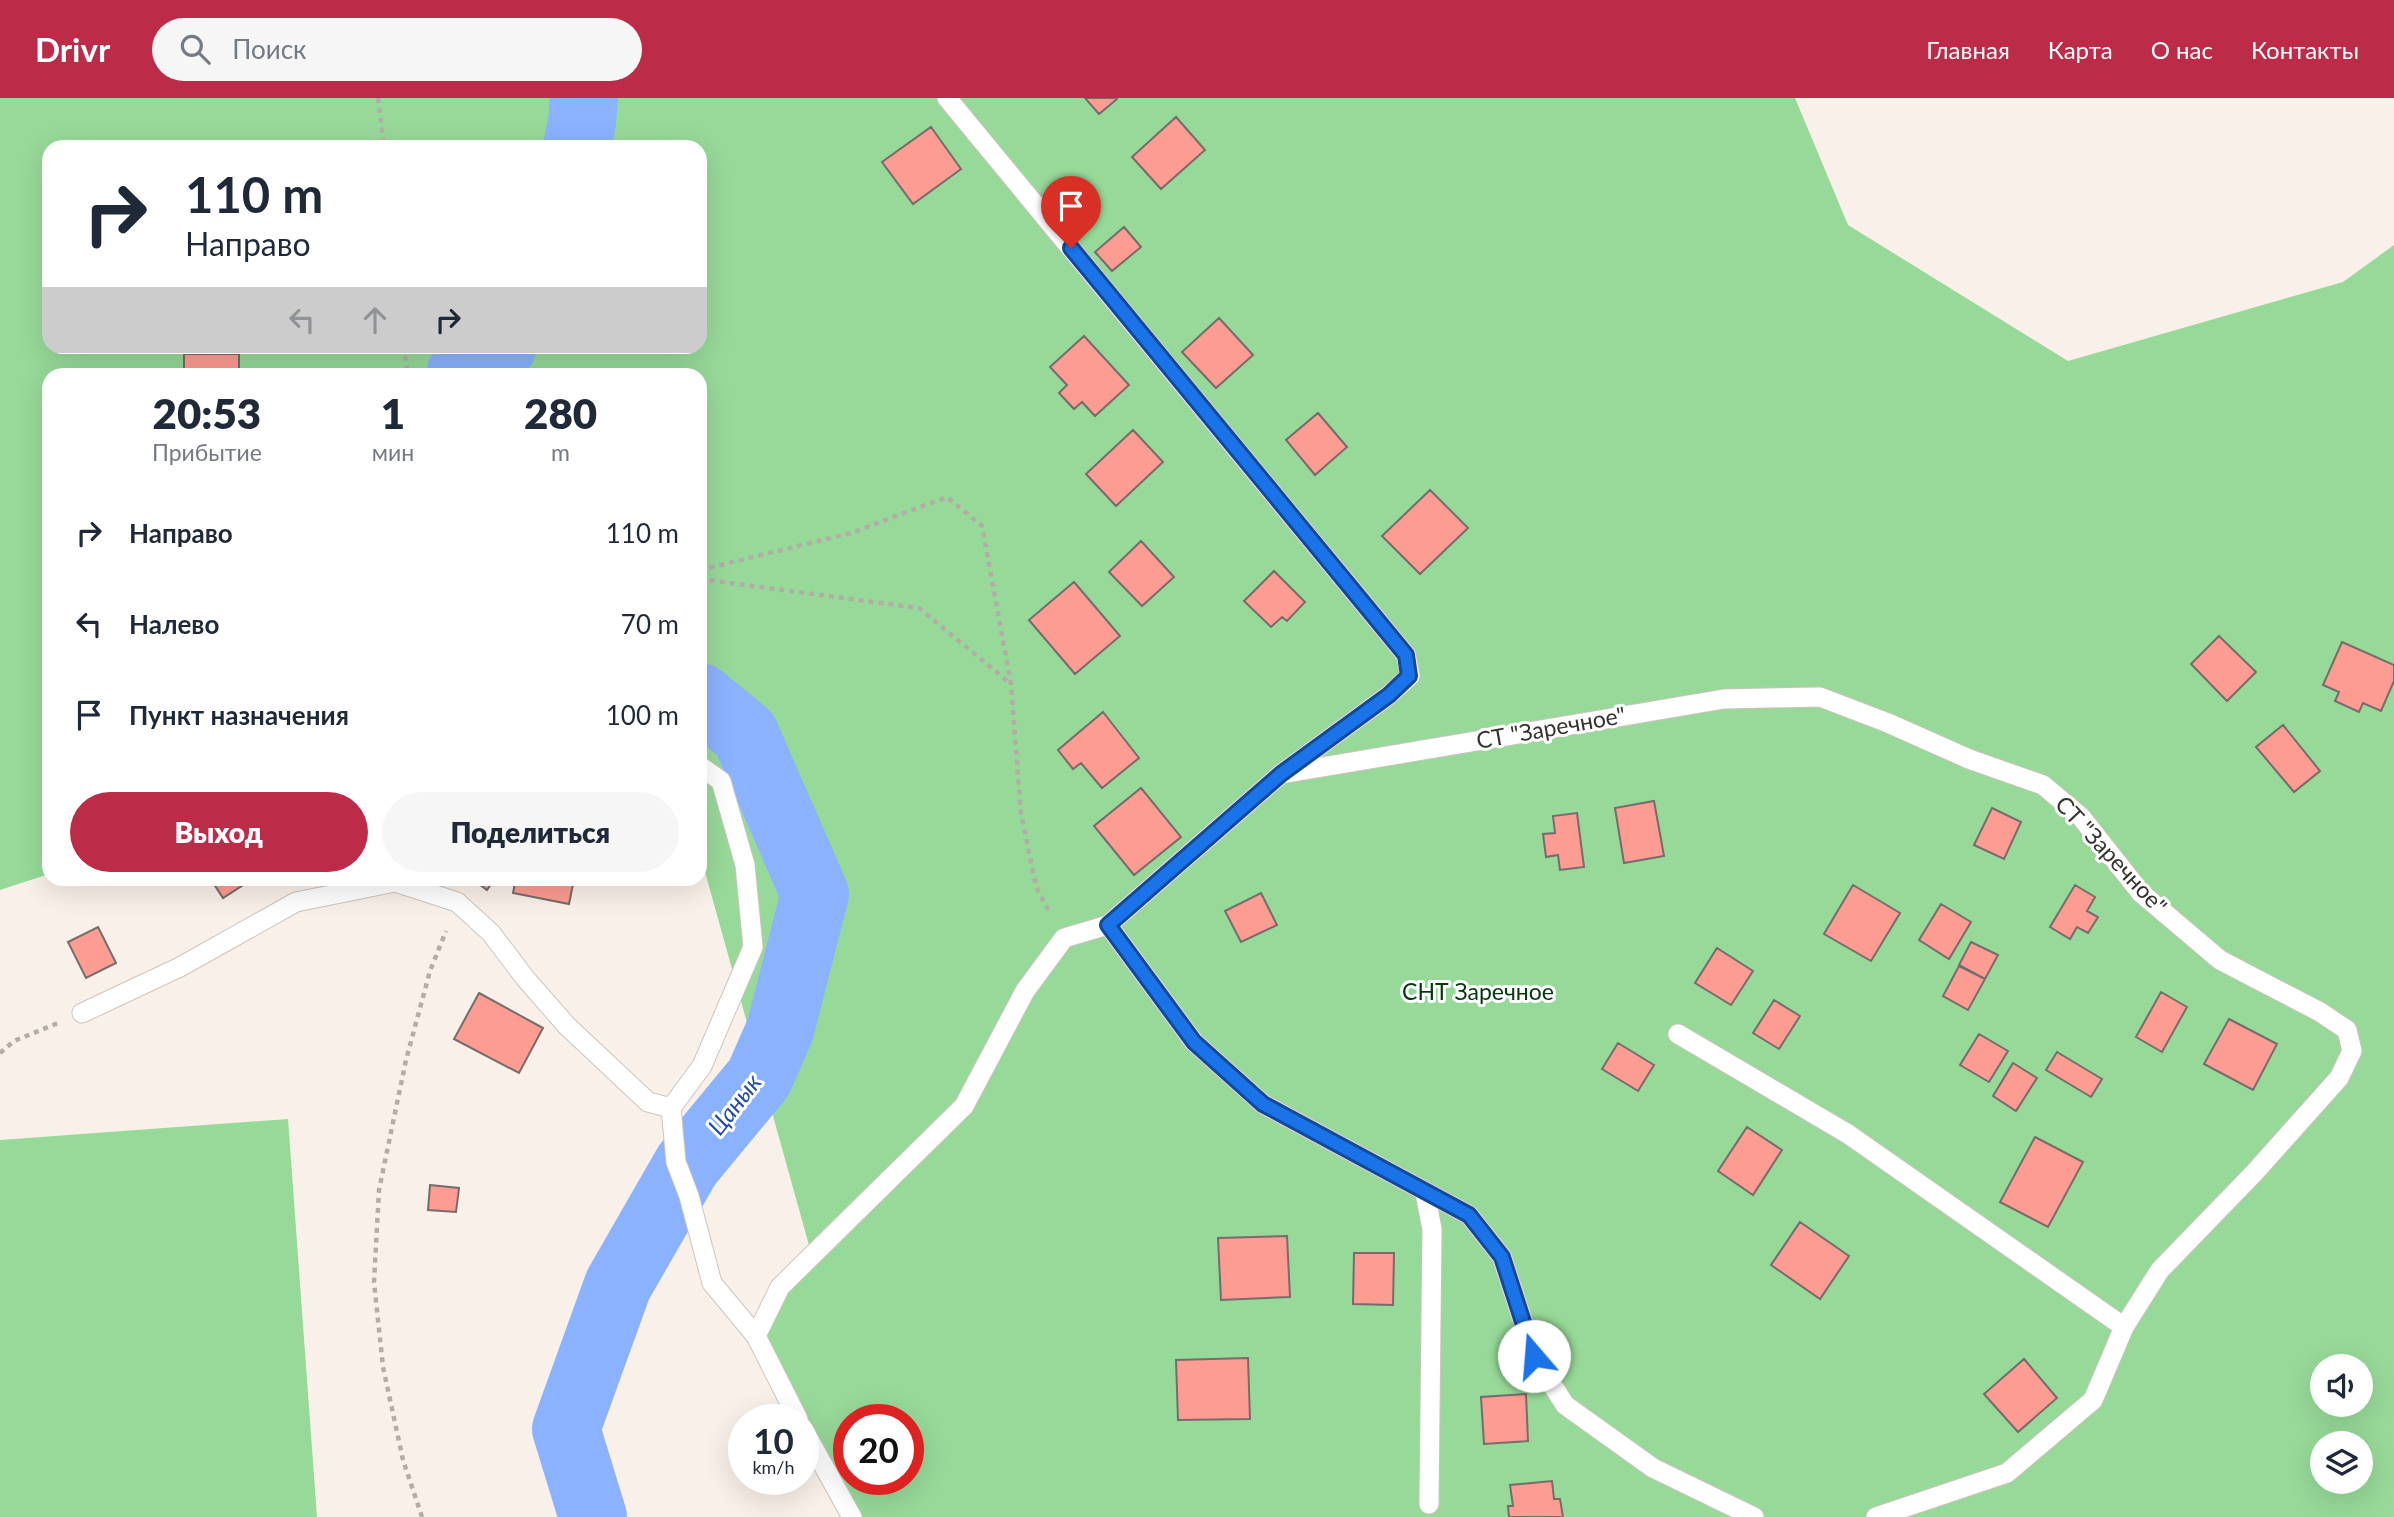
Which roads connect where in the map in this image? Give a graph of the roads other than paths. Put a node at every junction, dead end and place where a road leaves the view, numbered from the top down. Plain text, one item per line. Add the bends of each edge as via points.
1 (947, 98) edge
2 (707, 771) edge
3 (1281, 774) junction
4 (375, 886) edge
5 (407, 886) edge
6 (1108, 925) junction
7 (82, 1013) road end
8 (1678, 1034) dead end
9 (671, 1108) junction
10 (1425, 1193) junction
11 (2124, 1327) junction
12 (756, 1336) junction
13 (790, 1404) edge
14 (819, 1458) edge
15 (1429, 1504) dead end
16 (852, 1517) edge
17 (1754, 1517) edge
18 (1876, 1517) edge

1 - 3 lane via 1406,655 1409,676
2 - 9 lane via 720,781 742,853 753,947 702,1066
3 - 6 lane
3 - 11 lane, СТ "Заречное" via 1724,699 1821,697 2043,785 2081,817 2141,893 2220,960 2347,1030 2352,1051 2339,1079 2160,1270
4 - 7 lane via 296,902 180,967
5 - 9 lane via 457,902 491,933 550,1007 607,1065 648,1102
6 - 10 lane via 1194,1042 1263,1104
6 - 12 lane via 1064,938 1025,991 964,1106 780,1287
8 - 11 lane via 1849,1134
9 - 12 lane via 677,1162 712,1283
10 - 15 lane via 1432,1229
10 - 17 lane via 1469,1215 1502,1257 1534,1356 1565,1405 1653,1468
11 - 18 lane, СТ "Заречное" via 2092,1400 2007,1473
12 - 13 lane
14 - 16 lane

